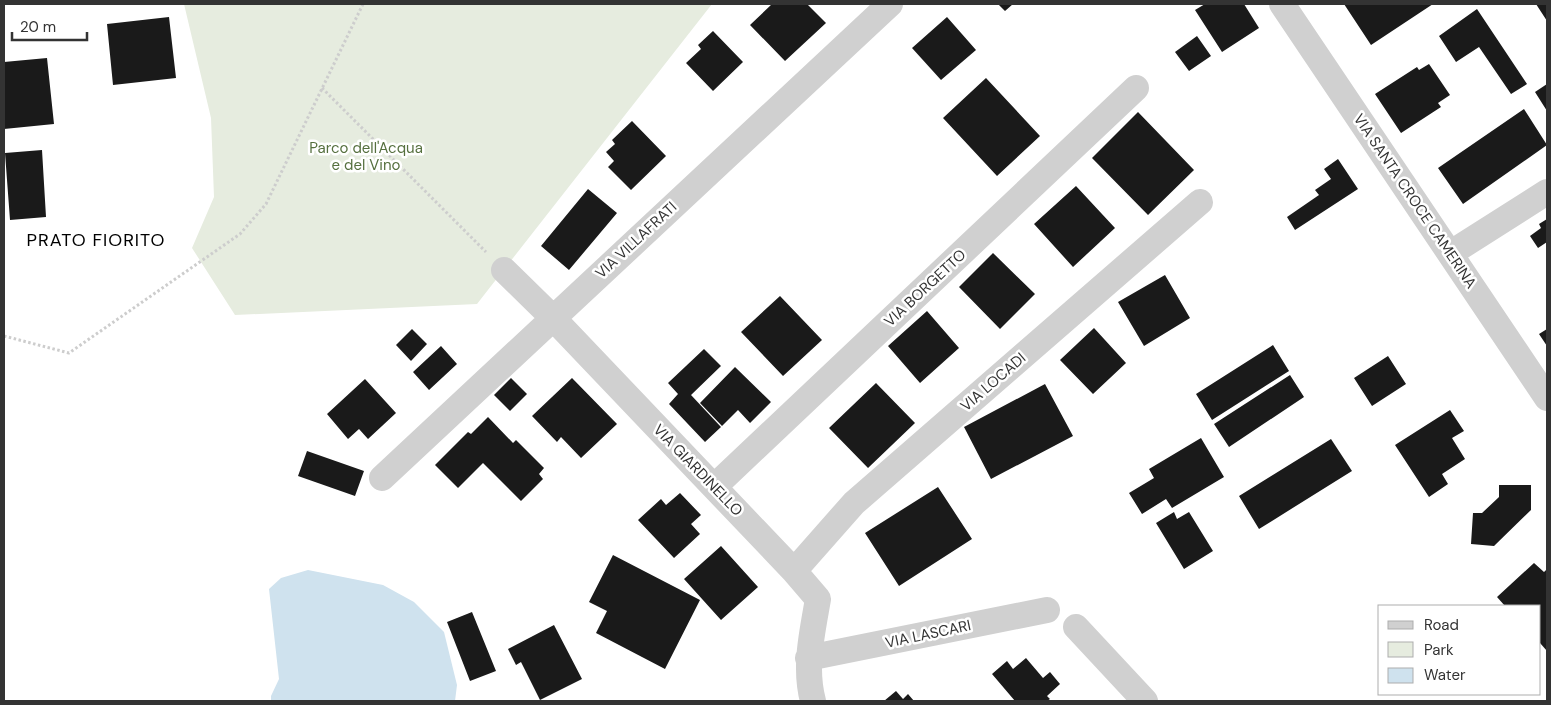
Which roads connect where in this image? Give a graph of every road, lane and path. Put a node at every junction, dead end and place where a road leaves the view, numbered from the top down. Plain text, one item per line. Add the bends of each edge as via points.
1 (363, 4) edge
2 (890, 4) edge
3 (1282, 4) edge
4 (322, 88) junction
5 (1136, 88) dead end
6 (1547, 192) edge
7 (1200, 202) dead end
8 (1451, 253) junction
9 (504, 270) joint
10 (552, 317) junction
11 (4, 336) edge
12 (1547, 398) edge
13 (382, 478) dead end
14 (714, 487) junction
15 (794, 571) junction
16 (1047, 610) dead end
17 (1076, 627) dead end
18 (808, 658) junction
19 (813, 701) edge
20 (1144, 701) edge

1 - 4 path
2 - 10 street, VIA VILLAFRATI
3 - 8 street, VIA SANTA CROCE CAMERINA
4 - 9 path
4 - 11 path via 266,204 240,234 68,353
5 - 14 street, VIA BORGETTO
6 - 8 street
7 - 15 street, VIA LOCADI via 854,503
8 - 12 street, VIA SANTA CROCE CAMERINA
9 - 10 street, VIA GIARDINELLO
10 - 13 street, VIA VILLAFRATI
10 - 14 street, VIA GIARDINELLO
14 - 15 street, VIA GIARDINELLO
15 - 18 street, VIA GIARDINELLO via 818,599
16 - 18 street, VIA LASCARI
17 - 20 street
18 - 19 street, VIA GIARDINELLO via 808,682

